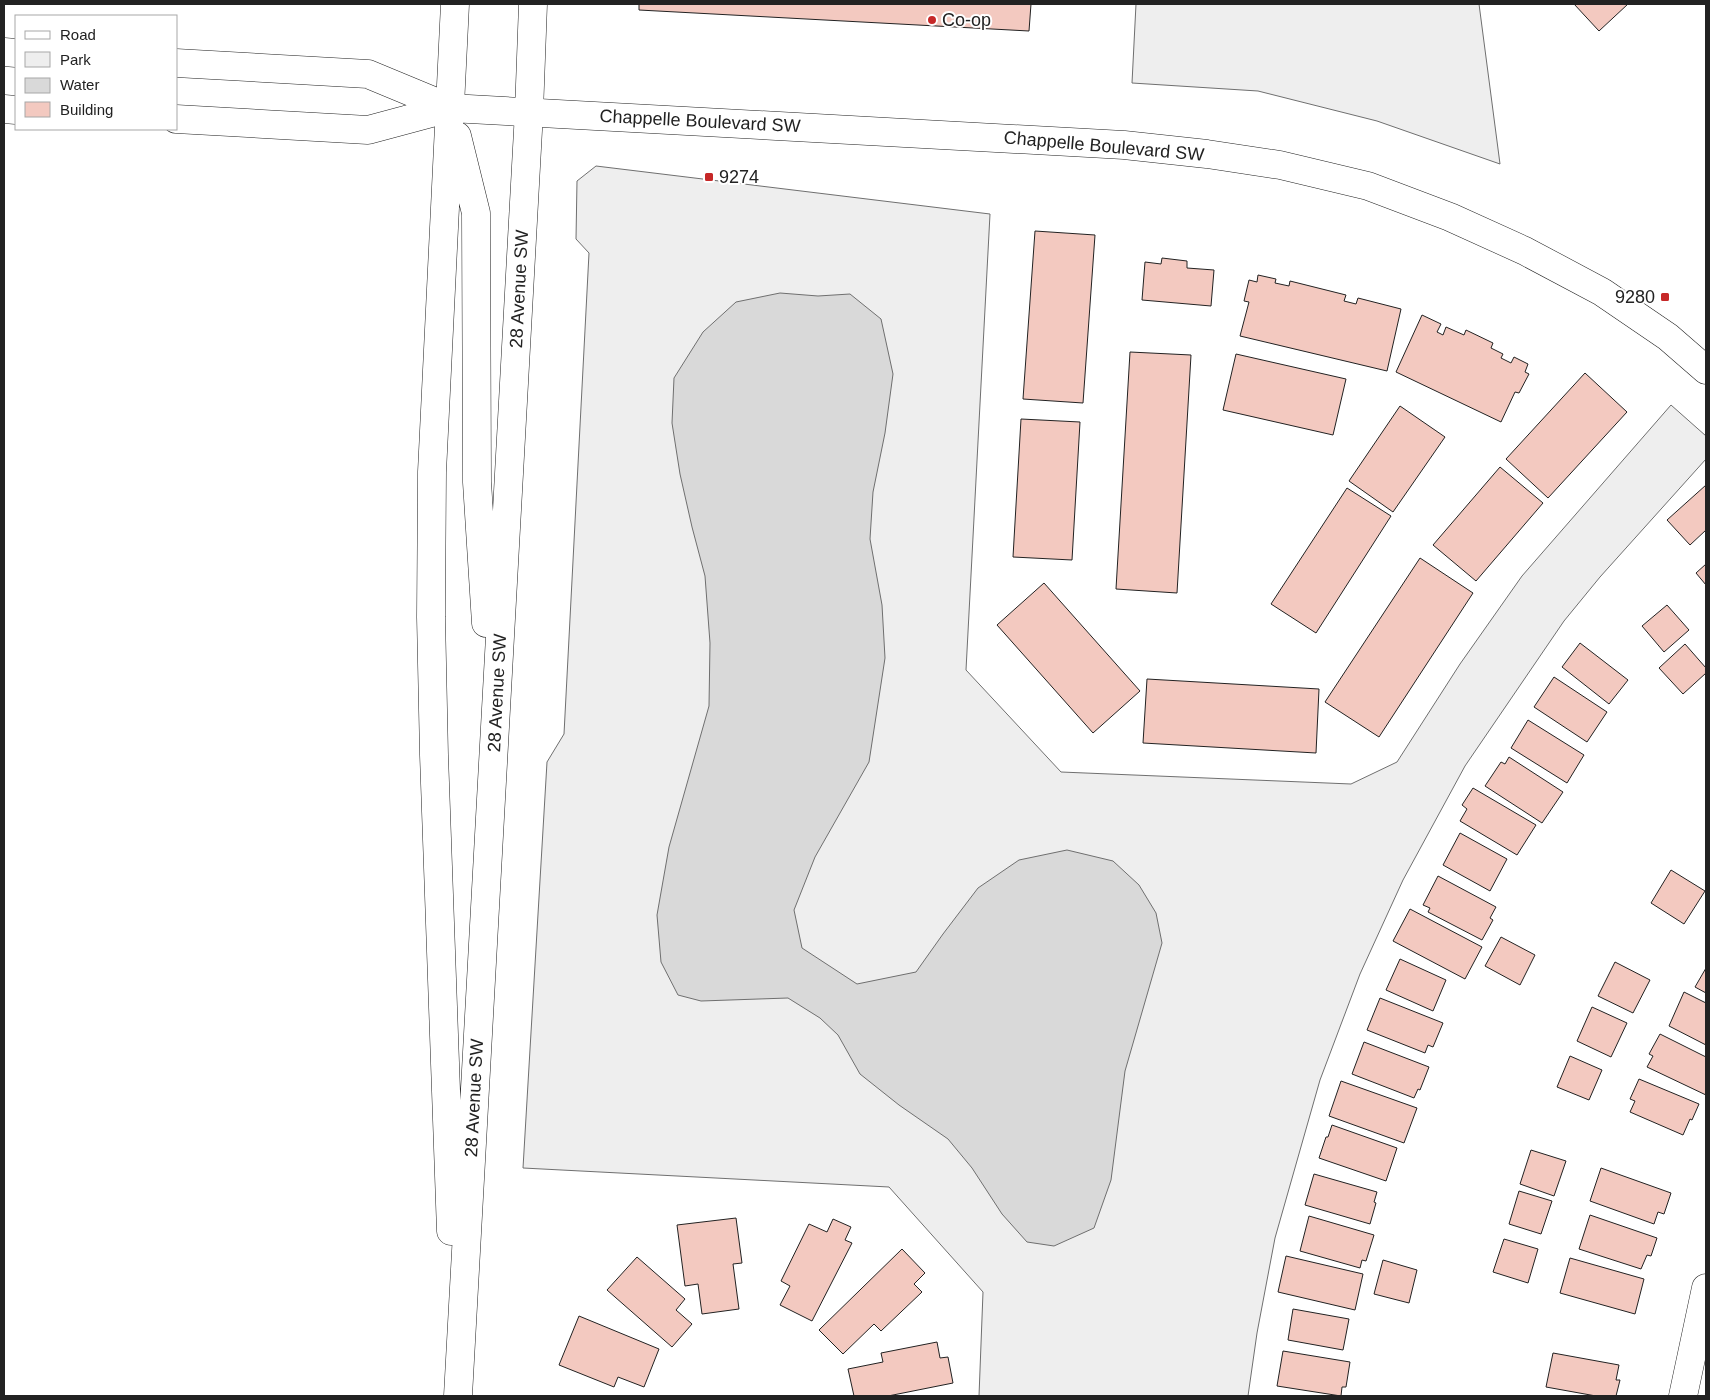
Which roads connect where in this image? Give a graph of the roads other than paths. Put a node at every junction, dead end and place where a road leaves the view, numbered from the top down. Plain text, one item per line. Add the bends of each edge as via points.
1 (455, 4) edge
2 (533, 4) edge
3 (178, 63) edge
4 (450, 108) junction
5 (529, 112) junction
6 (178, 119) edge
7 (1706, 370) edge
8 (494, 747) junction
9 (1706, 1288) edge
10 (458, 1390) edge
11 (1682, 1396) edge

1 - 4 main road, 28 Avenue SW
2 - 5 main road, 28 Avenue SW
3 - 4 main road via 368,74
4 - 5 main road, Chappelle Boulevard SW
4 - 6 main road via 368,130
4 - 8 main road via 476,213 477,482
4 - 10 main road, 28 Avenue SW via 432,472 431,617
5 - 7 main road, Chappelle Boulevard SW via 1124,145 1280,165 1368,186 1450,217 1526,251 1602,292 1668,337
5 - 8 main road, 28 Avenue SW
8 - 10 main road, 28 Avenue SW
9 - 11 main road

